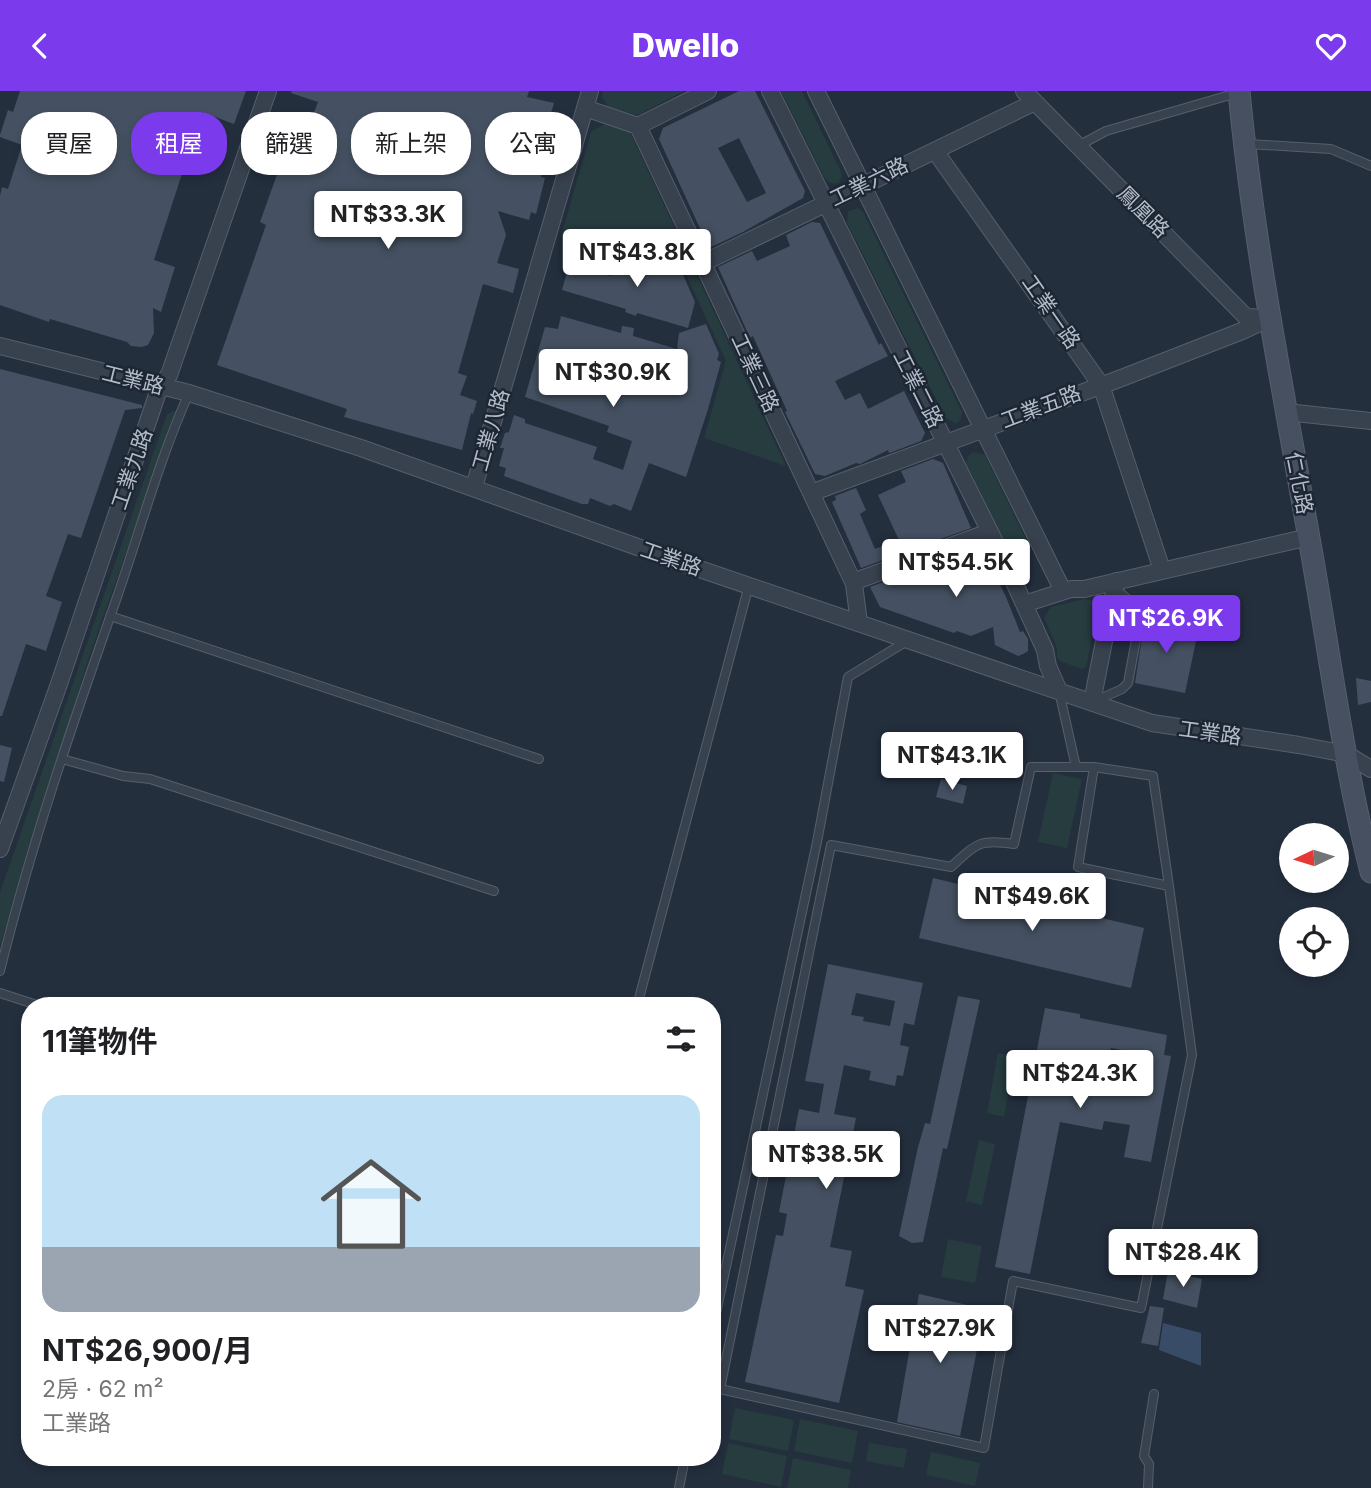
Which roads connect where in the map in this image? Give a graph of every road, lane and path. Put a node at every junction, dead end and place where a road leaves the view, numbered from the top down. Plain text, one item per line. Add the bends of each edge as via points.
1 (268, 91) edge
2 (590, 91) edge
3 (708, 91) edge
4 (770, 91) edge
5 (816, 91) edge
6 (1239, 92) edge
7 (1030, 96) edge
8 (585, 108) junction
9 (638, 126) junction
10 (1245, 143) junction
11 (1078, 146) junction
12 (935, 151) junction
13 (1371, 166) edge
14 (862, 185) junction
15 (825, 203) junction
16 (703, 263) junction
17 (1270, 318) junction
18 (0, 346) edge
19 (1101, 384) junction
20 (160, 386) junction
21 (188, 393) junction
22 (1286, 412) junction
23 (1371, 421) edge
24 (982, 429) junction
25 (945, 443) junction
26 (474, 487) junction
27 (811, 493) junction
28 (989, 532) junction
29 (1309, 537) junction
30 (1162, 570) junction
31 (853, 582) junction
32 (749, 585) junction
33 (1116, 585) junction
34 (1063, 591) junction
35 (1024, 604) junction
36 (110, 616) junction
37 (859, 623) junction
38 (908, 641) junction
39 (1059, 691) junction
40 (1093, 702) junction
41 (1346, 754) junction
42 (62, 759) junction
43 (539, 759) dead end
44 (1076, 767) junction
45 (1094, 767) junction
46 (1371, 769) edge
47 (817, 842) junction
48 (831, 845) junction
49 (0, 849) edge
50 (1371, 872) edge
51 (1169, 887) junction
52 (494, 891) dead end
53 (0, 971) edge
54 (0, 993) edge
55 (639, 997) edge
56 (21, 1000) edge
57 (721, 1290) edge
58 (721, 1384) edge
59 (721, 1389) edge
60 (1154, 1394) dead end
61 (683, 1466) edge
62 (679, 1488) edge
63 (1148, 1488) edge

1 - 20 street, 工業九路 via 169,375
2 - 8 street, 工業八路
3 - 9 street
4 - 15 street, 工業二路
5 - 14 street, 工業二路
6 - 10 main road, 仁化路
6 - 11 lane via 1106,131
7 - 11 street, 鳳凰路
7 - 12 street, 工業六路
8 - 9 street
8 - 26 street, 工業八路
9 - 16 street, 工業三路
10 - 13 lane via 1331,149
10 - 17 main road, 仁化路
11 - 17 street, 鳳凰路 via 1247,317
12 - 14 street, 工業六路
12 - 19 street, 工業一路
14 - 15 street, 工業六路
14 - 24 street, 工業二路
15 - 16 street, 工業六路
15 - 25 street, 工業二路
16 - 27 street, 工業三路
17 - 19 street, 工業五路
17 - 22 main road, 仁化路
18 - 20 street, 工業路
19 - 24 street, 工業五路
19 - 30 street, 工業一路
20 - 21 street, 工業路
20 - 49 street, 工業九路
21 - 26 street, 工業路
21 - 36 lane
22 - 23 street
22 - 29 main road, 仁化路
24 - 25 street, 工業五路
24 - 34 street, 工業二路
25 - 27 street, 工業五路
25 - 28 street, 工業二路
26 - 32 street, 工業路
27 - 31 street, 工業三路
28 - 31 street
28 - 35 street, 工業二路
29 - 30 street
29 - 41 main road, 仁化路
30 - 33 street
31 - 37 street, 工業三路
32 - 37 street, 工業路
32 - 55 lane
33 - 34 street
33 - 40 street
33 - 40 lane via 1135,604 1138,614 1128,683
34 - 35 street
35 - 39 street, 工業二路
36 - 42 lane
36 - 43 lane
37 - 38 street, 工業路
38 - 39 street, 工業路
38 - 47 lane via 848,677
39 - 40 street, 工業路
39 - 44 lane
40 - 41 street, 工業路 via 1173,728
41 - 46 street
41 - 50 main road, 仁化路
42 - 52 lane via 150,779
42 - 53 lane
44 - 45 lane
44 - 48 lane via 1031,767 1014,844 987,840 951,867
45 - 51 lane via 1153,776
45 - 51 lane via 1078,867
47 - 48 lane
47 - 57 lane
48 - 58 lane
51 - 59 lane via 1192,1055 1141,1308 1013,1281 984,1448
54 - 56 lane
60 - 63 lane via 1144,1456 1149,1464
61 - 62 lane

